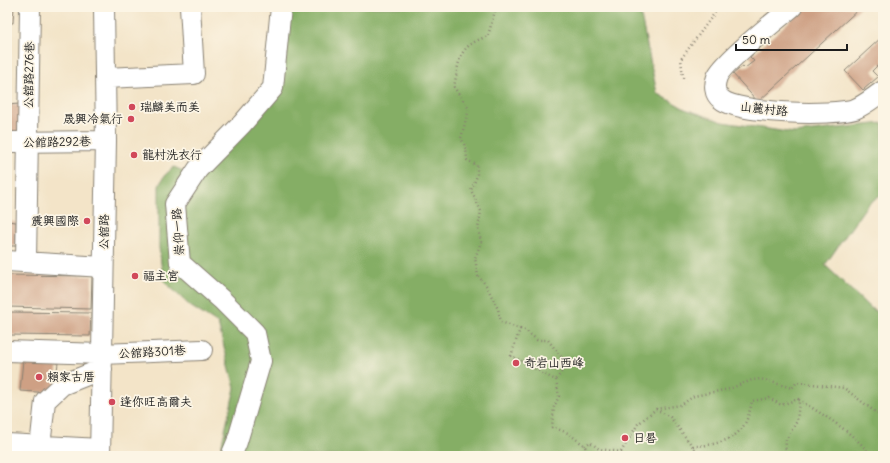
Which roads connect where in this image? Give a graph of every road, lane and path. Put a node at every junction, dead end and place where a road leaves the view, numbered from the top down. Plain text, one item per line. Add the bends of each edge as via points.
1 (30, 7) edge
2 (104, 7) edge
3 (190, 7) edge
4 (281, 7) edge
5 (496, 7) edge
6 (719, 7) edge
7 (792, 7) edge
8 (105, 78) junction
9 (683, 78) dead end
10 (883, 91) edge
11 (106, 141) junction
12 (7, 142) edge
13 (28, 143) junction
14 (16, 262) edge
15 (103, 267) junction
16 (520, 329) junction
17 (202, 350) dead end
18 (7, 351) edge
19 (102, 361) junction
20 (556, 380) junction
21 (798, 399) junction
22 (656, 409) junction
23 (883, 418) edge
24 (7, 444) edge
25 (585, 446) junction
26 (693, 446) junction
27 (39, 451) edge
28 (100, 453) edge
29 (231, 456) edge
30 (586, 456) edge
31 (700, 456) edge
32 (785, 456) edge
33 (871, 456) edge

1 - 13 street, 公舘路276巷
2 - 8 street, 公舘路
3 - 8 street via 194,74
4 - 29 street, 崇仰一路 via 274,88 198,169 175,204 180,262 254,333 261,361
5 - 16 path via 488,36 474,41 461,53 454,87 469,109 461,138 466,148 467,160 477,165 477,176 471,190 481,211 478,229 481,242 475,258 478,276 498,309 501,322
6 - 9 path via 681,59
7 - 10 street, 山麓村路 via 720,70 715,86 720,99 735,106 751,109 825,113 854,109
8 - 11 street, 公舘路
11 - 13 street, 公館路292巷
11 - 15 street, 公舘路
12 - 13 street, 公館路292巷
13 - 14 street, 公舘路276巷
14 - 15 street
15 - 19 street, 公舘路
16 - 20 path via 511,356
16 - 20 path via 537,340 548,340 557,349 567,364
17 - 19 street, 公舘路301巷
18 - 19 street, 公舘路301巷
19 - 27 street via 62,385 45,400
19 - 28 street, 公舘路
20 - 25 path via 560,396 554,407 552,427 568,433
21 - 26 path via 780,405 769,398 752,401 742,428 735,435 709,446
21 - 32 path via 798,417 786,440
21 - 33 path via 834,423 866,448
22 - 23 path via 681,405 694,396 712,394 761,379 792,388 797,382 844,388
22 - 25 path via 638,424 621,452 599,449 590,442
22 - 26 path via 670,417
24 - 27 street
25 - 30 path
26 - 31 path
27 - 28 street

